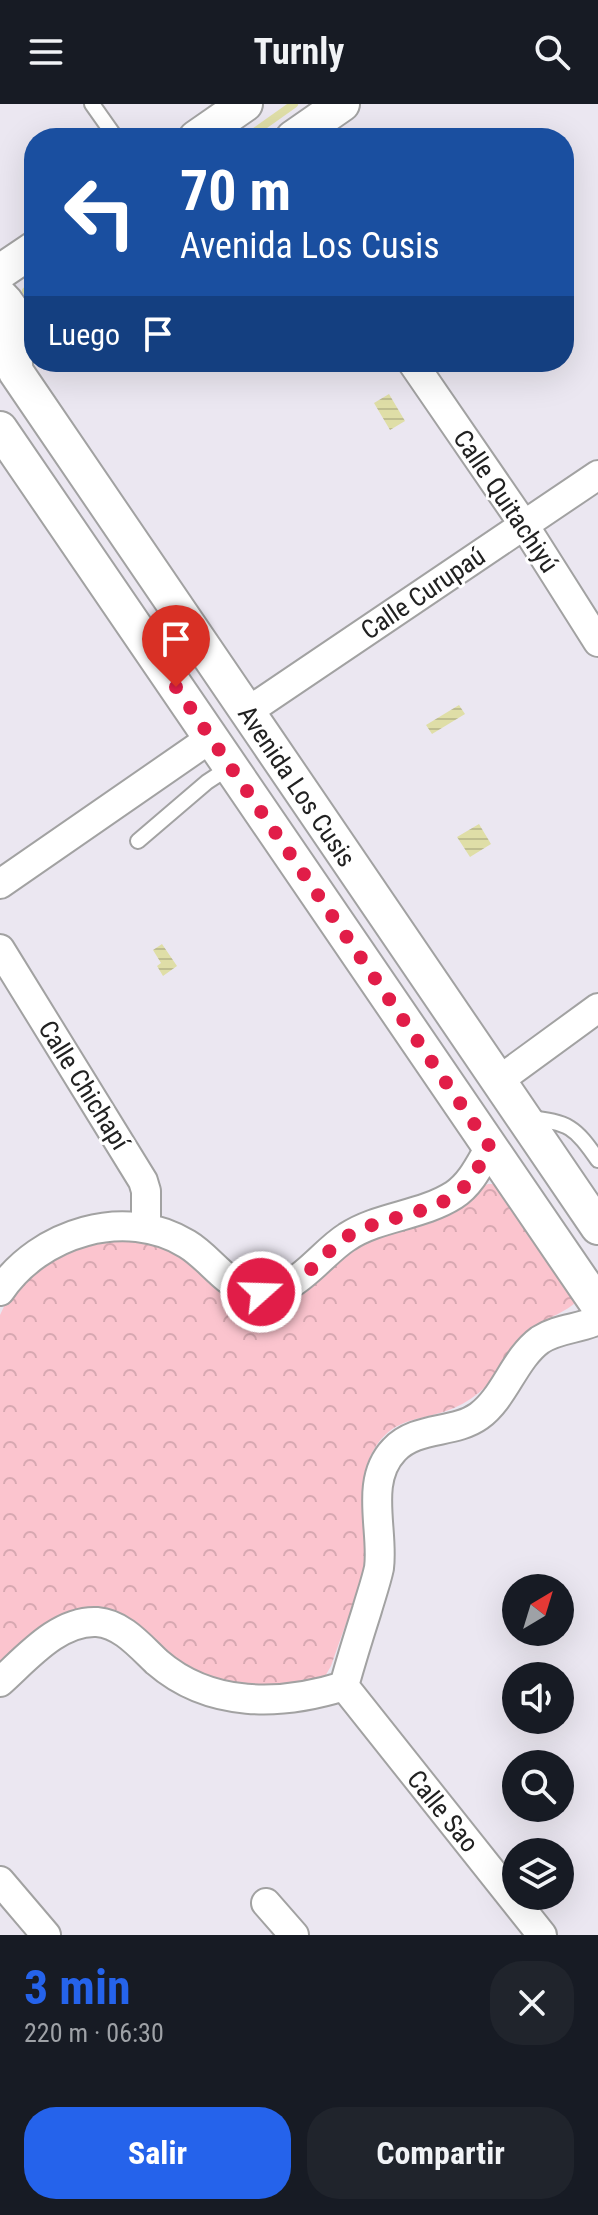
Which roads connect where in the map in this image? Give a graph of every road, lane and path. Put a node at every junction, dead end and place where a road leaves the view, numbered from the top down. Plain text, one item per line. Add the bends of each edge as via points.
1 (92, 104) edge
2 (245, 104) edge
3 (342, 104) edge
4 (109, 128) edge
5 (210, 128) edge
6 (307, 128) edge
7 (24, 256) edge
8 (0, 272) edge
9 (0, 296) edge
10 (17, 331) edge
11 (419, 372) edge
12 (32, 396) junction
13 (0, 420) edge
14 (0, 429) edge
15 (598, 475) edge
16 (524, 525) junction
17 (598, 642) edge
18 (247, 712) junction
19 (211, 738) junction
20 (230, 767) junction
21 (300, 789) junction
22 (263, 814) junction
23 (138, 841) dead end
24 (0, 884) edge
25 (0, 949) edge
26 (598, 1008) edge
27 (498, 1081) junction
28 (523, 1117) junction
29 (490, 1147) junction
30 (598, 1160) edge
31 (146, 1227) junction
32 (598, 1227) edge
33 (0, 1291) edge
34 (598, 1305) edge
35 (598, 1320) edge
36 (0, 1682) edge
37 (344, 1686) junction
38 (0, 1881) edge
39 (266, 1903) dead end
40 (46, 1935) edge
41 (294, 1935) edge
42 (542, 1935) edge

1 - 4 lane
2 - 5 street
3 - 6 street
7 - 8 street
9 - 10 street, Avenida Los Cusis via 11,309
10 - 12 street, Avenida Los Cusis via 16,372
11 - 16 street, Calle Quitachiyú
12 - 13 street
12 - 18 street, Avenida Los Cusis
14 - 19 street, Avenida Los Cusis
15 - 16 street, Calle Curupaú
16 - 17 street, Calle Quitachiyú
16 - 18 street, Calle Curupaú
18 - 21 street, Avenida Los Cusis
19 - 20 street, Avenida Los Cusis
19 - 24 street
20 - 22 street, Avenida Los Cusis
20 - 23 lane
21 - 22 street
21 - 27 street, Avenida Los Cusis
22 - 29 street, Avenida Los Cusis
25 - 31 street, Calle Chichapí via 143,1181
26 - 27 street
27 - 28 street, Avenida Los Cusis
28 - 30 lane via 564,1123
28 - 32 street, Avenida Los Cusis
29 - 31 street via 455,1194 349,1235 304,1275 275,1290 249,1291 186,1243
29 - 34 street, Avenida Los Cusis
31 - 33 street via 92,1230 64,1239 24,1262
35 - 37 street via 539,1341 479,1416 421,1434 394,1449 378,1479 378,1570
36 - 37 street via 54,1635 99,1622 124,1631 191,1684 222,1695 284,1700
37 - 42 street, Calle Sao
38 - 40 street
39 - 41 street

